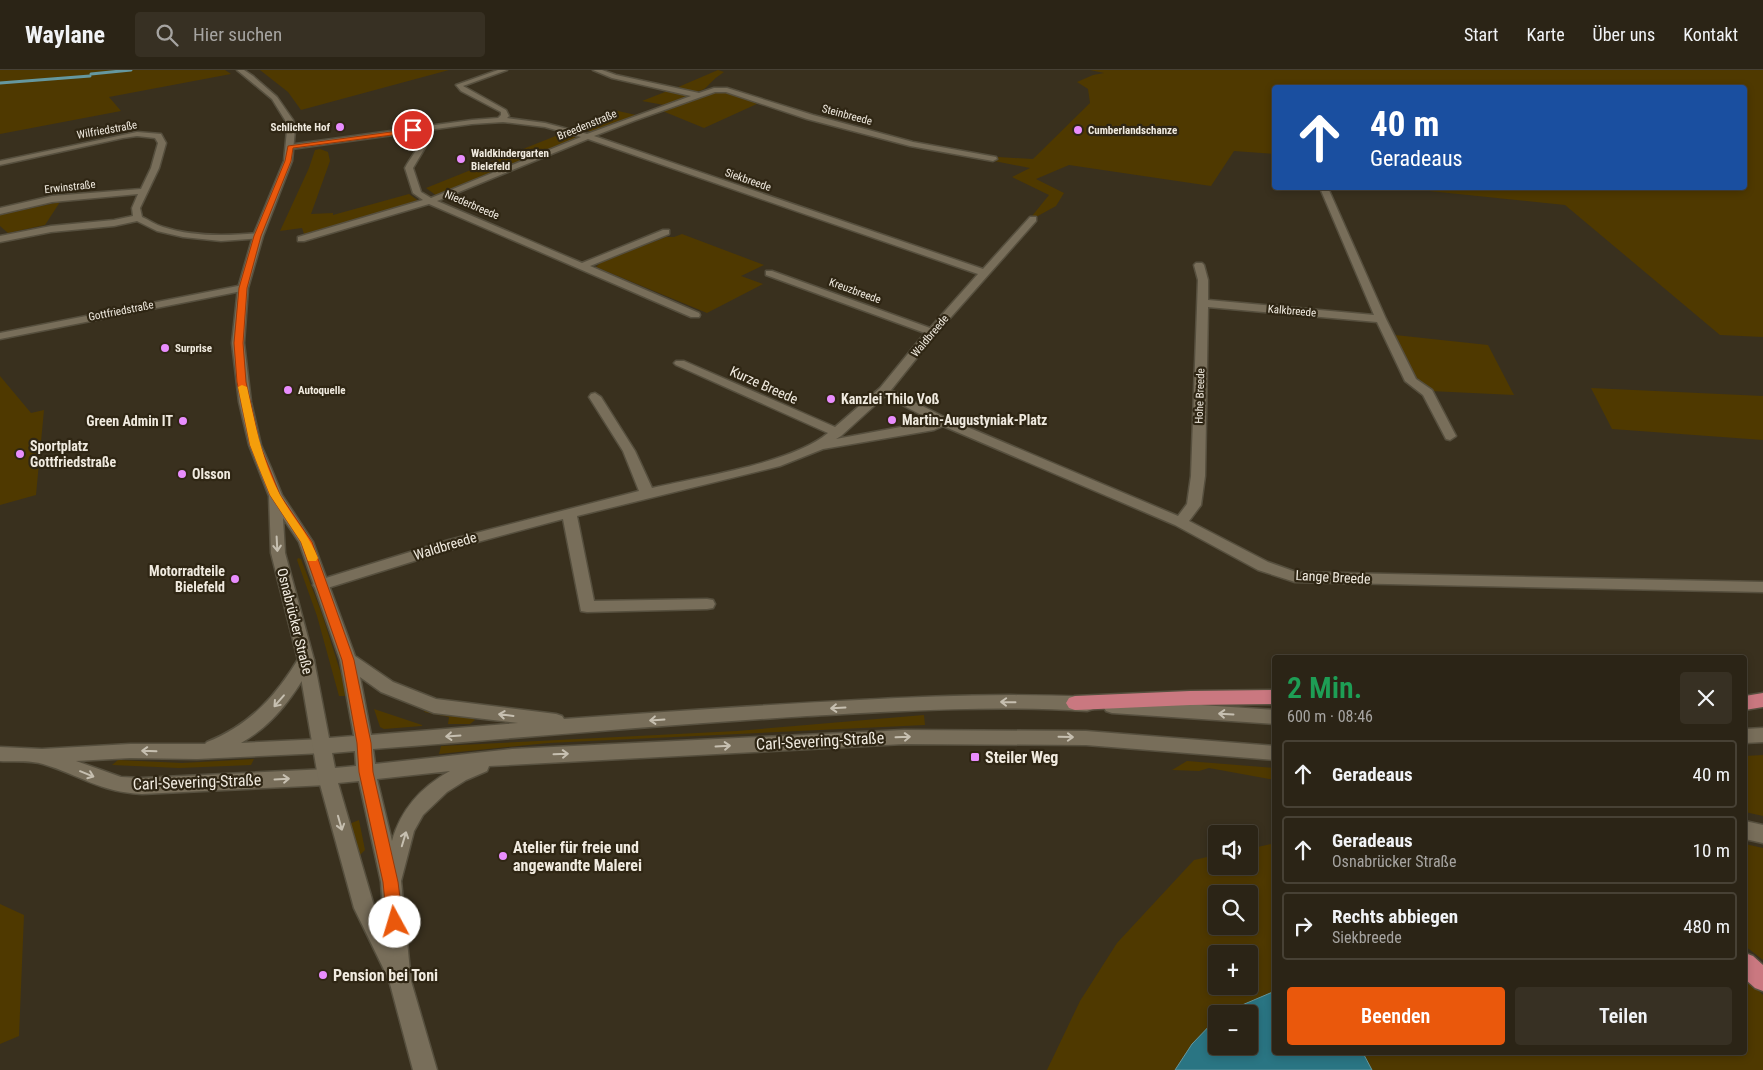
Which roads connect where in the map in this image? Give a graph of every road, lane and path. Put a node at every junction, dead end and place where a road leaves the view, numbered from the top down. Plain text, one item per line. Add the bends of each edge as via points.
1 (240, 70) edge
2 (504, 70) edge
3 (596, 70) edge
4 (698, 94) junction
5 (501, 119) junction
6 (417, 130) junction
7 (589, 137) junction
8 (290, 147) junction
9 (992, 159) dead end
10 (0, 163) edge
11 (1325, 190) edge
12 (143, 191) junction
13 (430, 201) junction
14 (0, 212) edge
15 (138, 218) junction
16 (1033, 219) dead end
17 (666, 232) dead end
18 (258, 236) junction
19 (0, 239) edge
20 (301, 239) dead end
21 (1199, 265) dead end
22 (583, 266) junction
23 (770, 272) dead end
24 (984, 273) junction
25 (243, 288) junction
26 (1202, 303) junction
27 (695, 315) dead end
28 (1381, 319) junction
29 (932, 332) junction
30 (0, 336) edge
31 (680, 363) dead end
32 (884, 392) junction
33 (595, 397) dead end
34 (942, 421) junction
35 (837, 433) junction
36 (1450, 436) dead end
37 (820, 446) junction
38 (647, 492) junction
39 (275, 495) junction
40 (569, 512) junction
41 (1180, 522) junction
42 (321, 585) junction
43 (1763, 587) edge
44 (707, 604) dead end
45 (306, 660) junction
46 (348, 660) junction
47 (1272, 698) edge
48 (1763, 700) edge
49 (1747, 702) edge
50 (1074, 703) junction
51 (1272, 717) edge
52 (589, 725) junction
53 (1747, 736) edge
54 (1763, 736) edge
55 (364, 743) junction
56 (323, 746) junction
57 (197, 752) junction
58 (1272, 753) edge
59 (0, 754) edge
60 (42, 756) junction
61 (512, 756) junction
62 (366, 772) junction
63 (327, 776) junction
64 (1747, 830) edge
65 (1763, 834) edge
66 (391, 882) junction
67 (1747, 966) edge
68 (1763, 980) edge
69 (400, 981) junction
70 (425, 1070) edge

1 - 8 street, Osnabrücker Straße via 267,90 282,107 291,130
2 - 5 street via 459,85 504,111 505,116
3 - 4 street via 614,77
4 - 7 street, Breedenstraße
4 - 9 street, Steinbreede via 727,90 810,117 913,144
5 - 6 street, Siekbreede
5 - 7 street, Siekbreede via 527,121
6 - 8 street, Siekbreede
6 - 13 street, Niederbreede via 424,145 412,161 410,175 417,193
7 - 13 street, Breedenstraße
7 - 24 street, Siekbreede
8 - 18 street, Osnabrücker Straße via 288,161
10 - 12 street, Wilfriedstraße via 123,136 158,136 162,143 160,152
11 - 28 street
12 - 14 street, Erwinstraße via 46,200
12 - 15 street, Wilfriedstraße via 136,208
13 - 20 street, Breedenstraße
13 - 22 street, Niederbreede
15 - 18 street via 158,228 194,235 226,239
15 - 19 street via 50,228
16 - 24 street, Waldbreede
17 - 22 street
18 - 25 street, Osnabrücker Straße
21 - 26 street, Hohe Breede via 1203,280
22 - 27 street, Niederbreede
23 - 29 street, Kreuzbreede
24 - 29 street, Waldbreede
25 - 30 street, Gottfriedstraße
25 - 39 street, Osnabrücker Straße via 238,343 242,382 255,445
26 - 28 street, Kalkbreede
26 - 41 street, Hohe Breede via 1198,476 1194,505
28 - 36 street via 1411,381 1428,393
29 - 32 street, Waldbreede
31 - 35 street, Kurze Breede
32 - 34 street, Lange Breede
32 - 35 street, Waldbreede
33 - 38 street via 629,451
34 - 37 street, Waldbreede via 934,426
34 - 41 street, Lange Breede
35 - 37 street, Waldbreede
37 - 38 street, Waldbreede via 775,463
38 - 40 street, Waldbreede
39 - 42 street, Osnabrücker Straße via 306,542
39 -> 45 street, Osnabrücker Straße via 278,553
40 - 42 street, Waldbreede via 444,546
40 - 44 street via 588,607
41 - 43 street, Lange Breede via 1263,566 1295,577
42 - 46 street, Osnabrücker Straße
45 - 56 street, Osnabrücker Straße
45 -> 57 street via 291,688 260,721 227,743
52 -> 46 street via 434,706 387,687
46 - 55 street, Osnabrücker Straße
47 - 50 highway
48 - 49 highway
51 -> 50 street
50 -> 52 street via 922,703
52 -> 55 street
53 - 54 street
55 - 56 street, Carl-Severing-Straße
55 - 62 street, Osnabrücker Straße
56 - 57 street, Carl-Severing-Straße
56 - 63 street, Osnabrücker Straße
57 -> 60 street, Carl-Severing-Straße via 130,751
61 -> 58 street, Carl-Severing-Straße via 952,736 1107,739
59 - 60 street, Carl-Severing-Straße
60 -> 63 street, Carl-Severing-Straße via 121,785
61 - 62 street, Carl-Severing-Straße
66 -> 61 street via 409,820 424,800 463,771
62 - 63 street, Carl-Severing-Straße
62 - 66 street
63 -> 69 street via 364,908
64 - 65 street
66 - 69 street
67 - 68 highway
69 - 70 street

